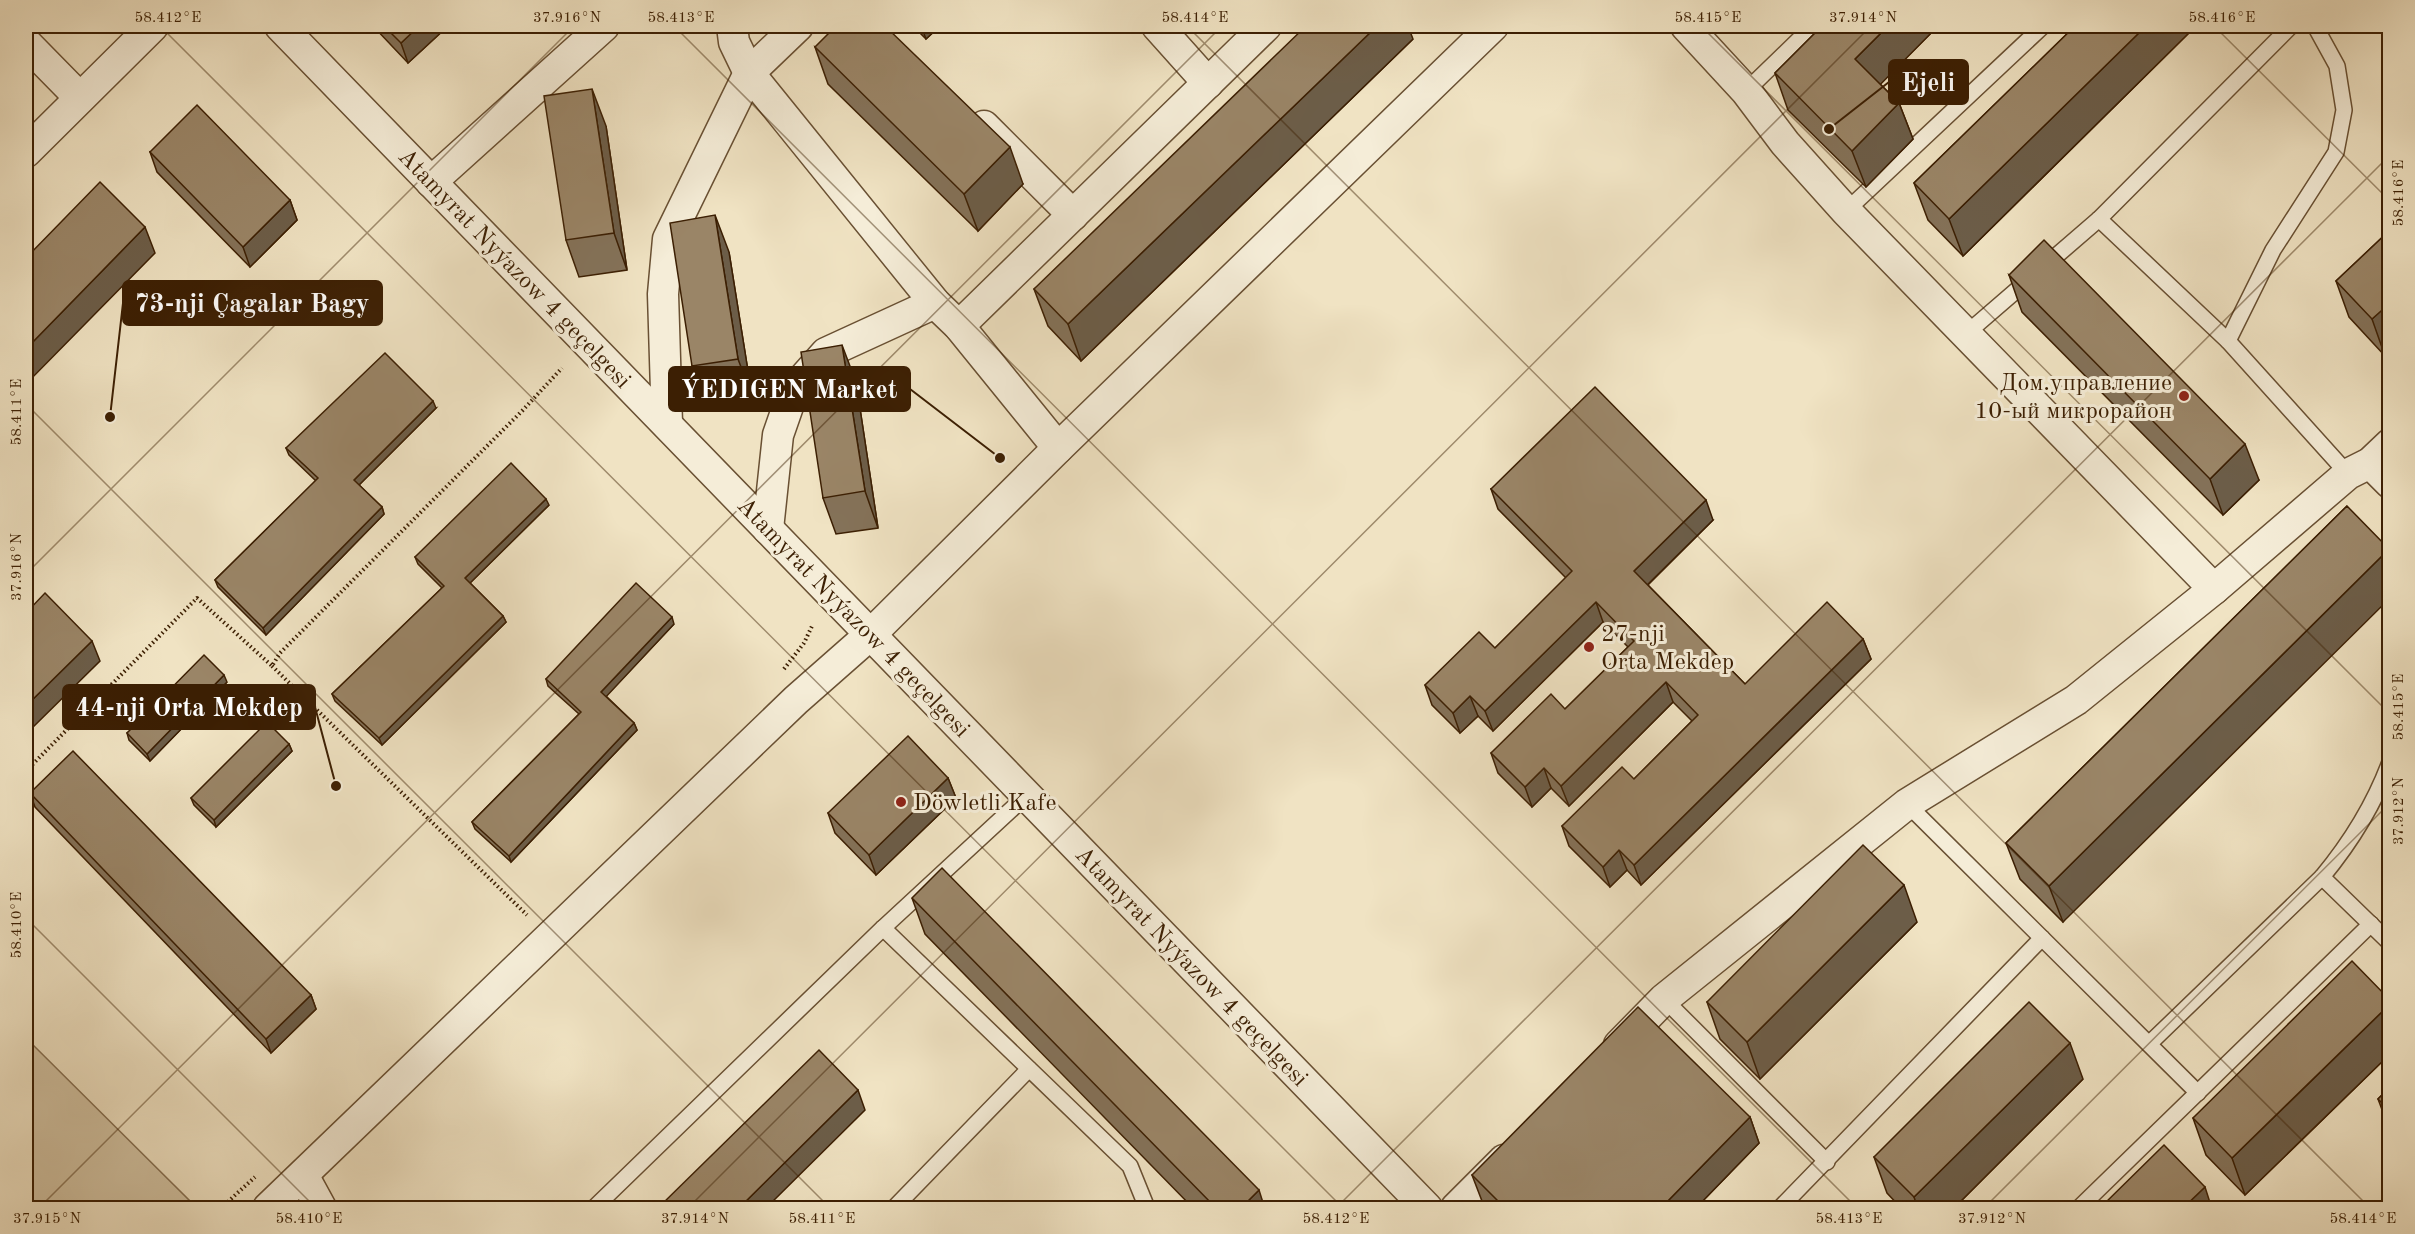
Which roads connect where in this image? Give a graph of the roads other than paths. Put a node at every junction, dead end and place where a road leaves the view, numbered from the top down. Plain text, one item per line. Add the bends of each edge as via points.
1 (153, 26) edge
2 (604, 26) edge
3 (732, 26) edge
4 (798, 26) edge
5 (1157, 26) edge
6 (1266, 26) edge
7 (1493, 26) edge
8 (1686, 26) edge
9 (1813, 26) edge
10 (2043, 26) edge
11 (2291, 26) edge
12 (2315, 26) edge
13 (292, 30) edge
14 (26, 43) edge
15 (749, 73) junction
16 (1208, 83) junction
17 (1746, 91) junction
18 (81, 98) junction
19 (967, 108) edge
20 (26, 152) edge
21 (432, 182) junction
22 (1846, 211) junction
23 (1073, 215) junction
24 (2098, 219) junction
25 (935, 303) junction
26 (959, 326) junction
27 (1967, 333) junction
28 (2228, 341) junction
29 (667, 424) junction
30 (1058, 447) junction
31 (2374, 466) edge
32 (768, 529) junction
33 (2214, 589) junction
34 (871, 634) junction
35 (2390, 762) edge
36 (1027, 795) junction
37 (1907, 804) junction
38 (2322, 877) junction
39 (2371, 924) junction
40 (883, 928) junction
41 (2042, 938) junction
42 (2390, 943) edge
43 (1664, 999) junction
44 (2149, 1044) junction
45 (1597, 1066) edge
46 (1029, 1069) junction
47 (2198, 1093) junction
48 (1522, 1142) edge
49 (1827, 1162) junction
50 (303, 1175) junction
51 (268, 1209) edge
52 (321, 1209) edge
53 (594, 1209) edge
54 (894, 1209) edge
55 (1147, 1209) edge
56 (1427, 1209) edge
57 (1456, 1209) edge
58 (1780, 1209) edge
59 (2079, 1209) edge

1 - 18 street
2 - 21 street
3 - 15 street via 734,42
4 - 15 street
5 - 16 street
6 - 16 street
7 - 30 street
8 - 17 street
9 - 17 lane
10 - 22 lane
11 - 24 lane
12 - 28 lane via 2337,66 2344,110 2336,152 2273,250
13 - 21 street, Atamyrat Nyýazow 4 geçelgesi
14 - 18 street
15 - 25 street
15 - 29 street via 668,239 663,294
16 - 23 street
17 - 22 street via 1785,143
18 - 20 street
19 - 23 street
21 - 29 street, Atamyrat Nyýazow 4 geçelgesi
22 - 27 street
23 - 26 street
24 - 27 lane
24 - 28 lane
25 - 26 street
25 - 32 street via 826,353 794,389 777,435
26 - 30 street
27 - 33 street
28 - 31 lane
29 - 32 street, Atamyrat Nyýazow 4 geçelgesi
30 - 34 street
31 - 33 street
32 - 34 street, Atamyrat Nyýazow 4 geçelgesi
33 - 37 street via 2076,700
34 - 36 street, Atamyrat Nyýazow 4 geçelgesi
34 - 50 street via 796,700
35 - 38 lane via 2365,817
36 - 40 lane
36 - 56 street, Atamyrat Nyýazow 4 geçelgesi
37 - 41 lane
37 - 43 street
38 - 39 lane
38 - 44 lane
39 - 42 lane
39 - 47 lane
40 - 46 lane
40 - 53 lane
41 - 44 lane
41 - 49 lane
43 - 45 street
43 - 49 lane
44 - 47 lane
46 - 54 lane
46 - 55 lane via 1130,1166
47 - 59 lane
48 - 57 street
49 - 58 lane
50 - 51 street
50 - 52 street

